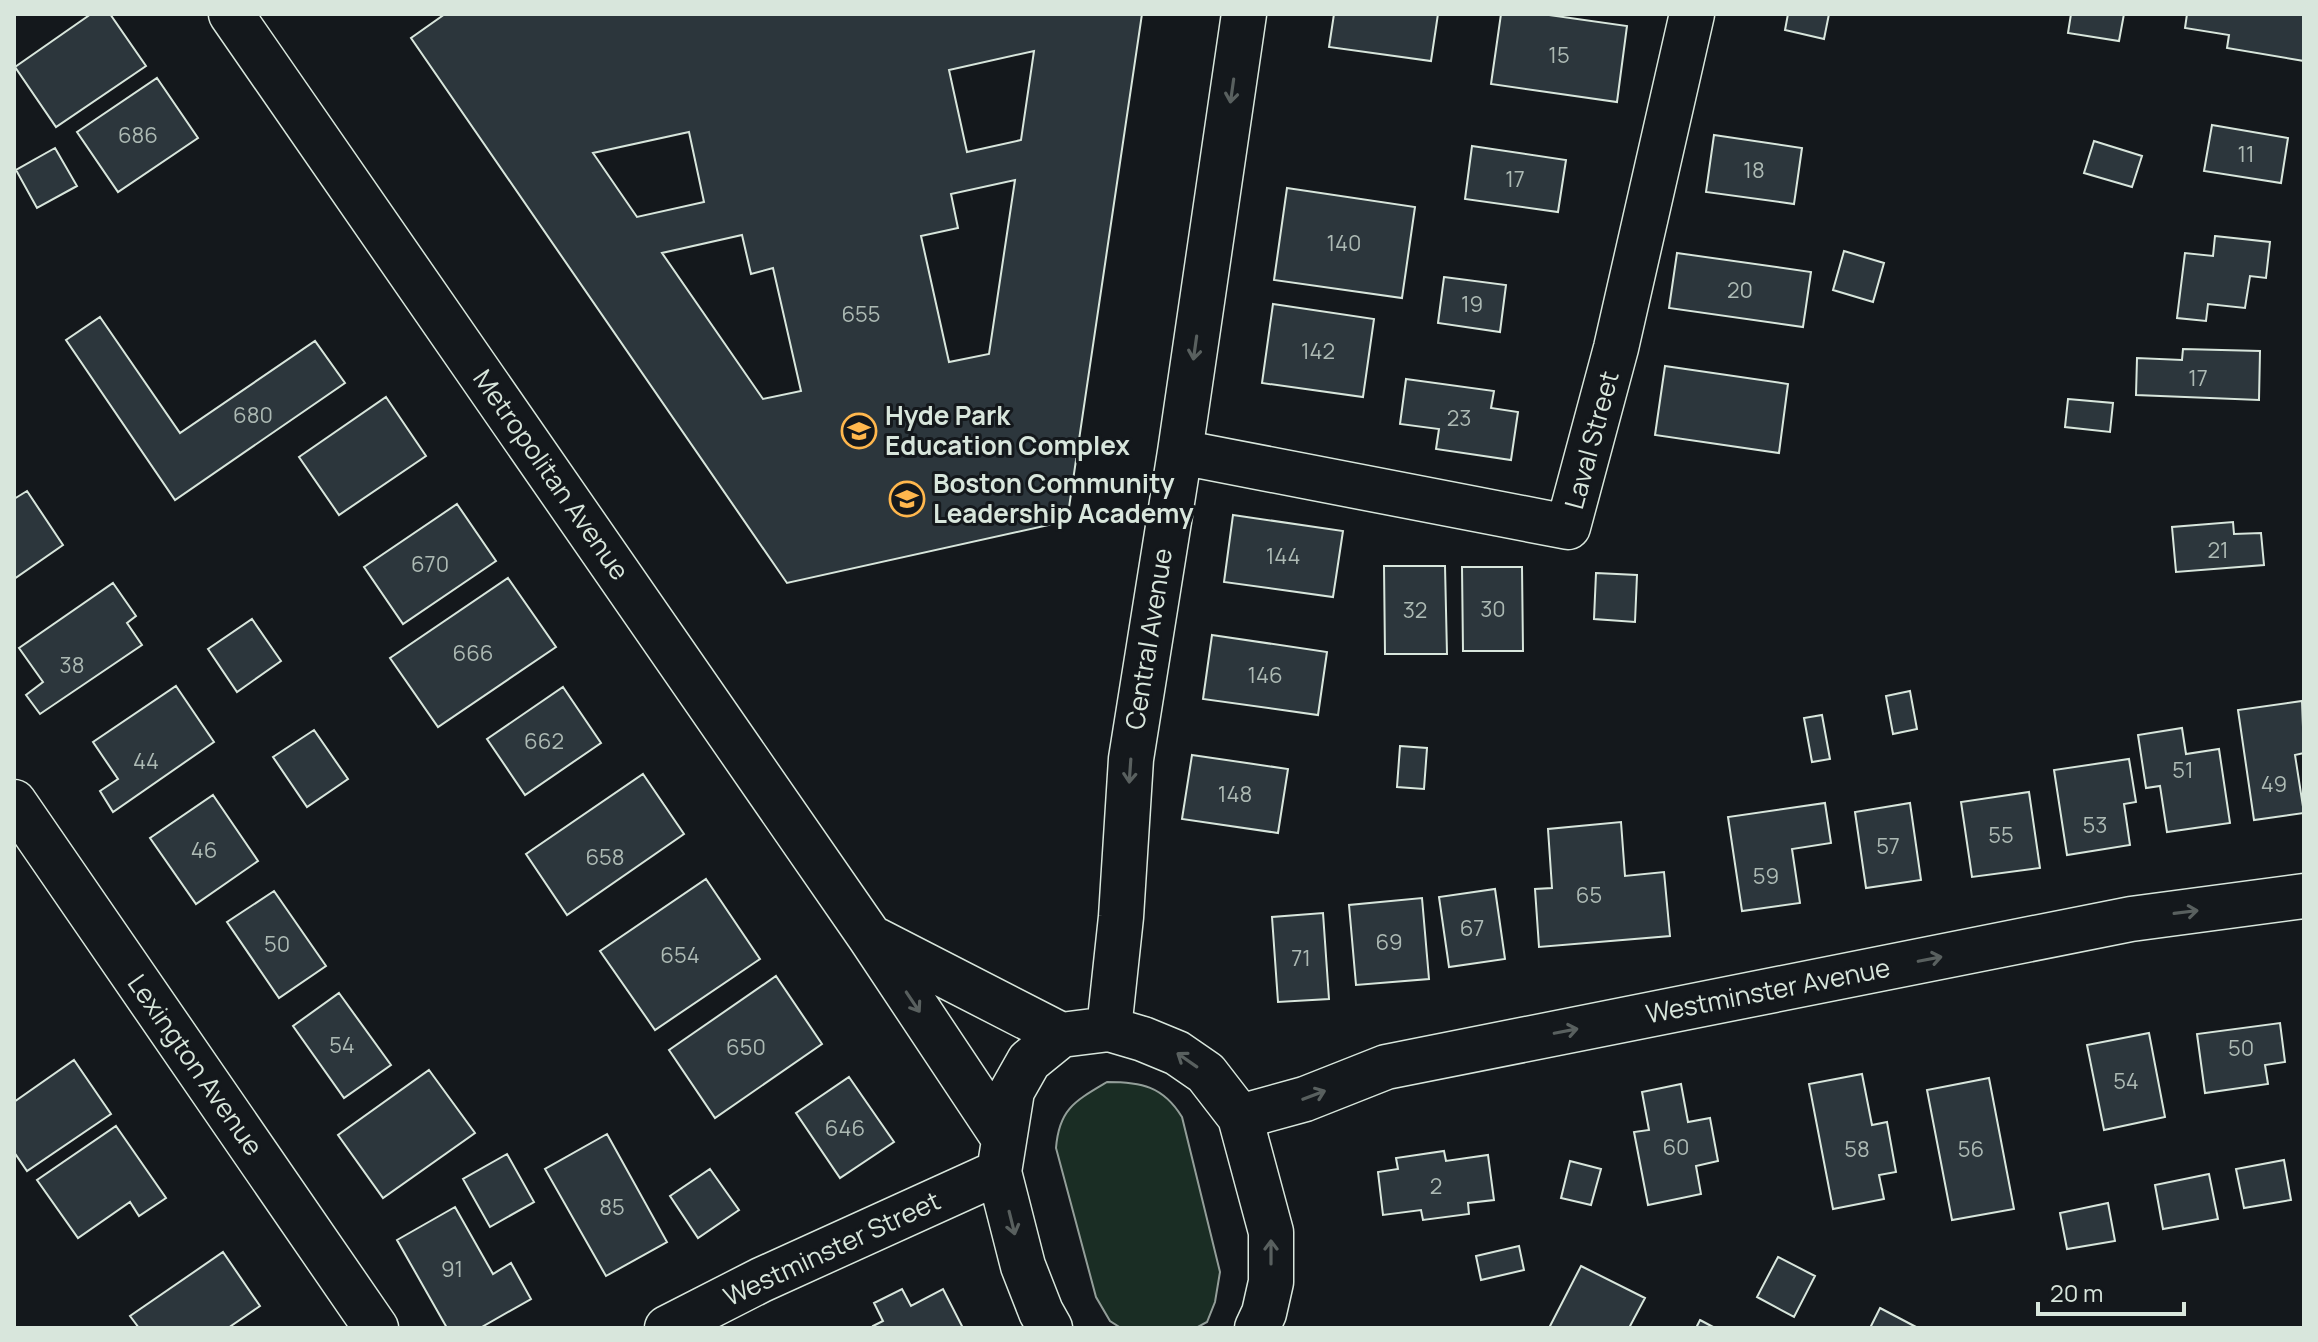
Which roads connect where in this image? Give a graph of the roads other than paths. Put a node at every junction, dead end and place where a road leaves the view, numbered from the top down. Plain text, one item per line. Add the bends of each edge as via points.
1 (231, 14) edge
2 (1244, 14) edge
3 (1692, 14) edge
4 (1180, 452) junction
5 (14, 802) edge
6 (2304, 896) edge
7 (870, 937) junction
8 (1109, 1029) junction
9 (1061, 1035) junction
10 (1240, 1117) junction
11 (1001, 1154) junction
12 (1273, 1323) edge
13 (376, 1328) edge
14 (667, 1328) edge
15 (1050, 1328) edge

1 - 7 street, Metropolitan Avenue
2 -> 4 street, Central Avenue
3 - 4 street, Laval Street via 1616,348 1568,527
4 -> 8 street, Central Avenue via 1131,759
5 - 13 street, Lexington Avenue
10 -> 6 street, Westminster Avenue via 1305,1099 1386,1067 2131,919
7 - 9 street, Metropolitan Avenue
7 -> 11 street, Metropolitan Avenue
8 - 9 street
10 -> 8 street via 1206,1073 1177,1053
9 - 11 street via 1029,1061 1012,1091
12 -> 10 street via 1271,1232
11 - 14 street, Westminster Street
11 -> 15 street via 1023,1266

